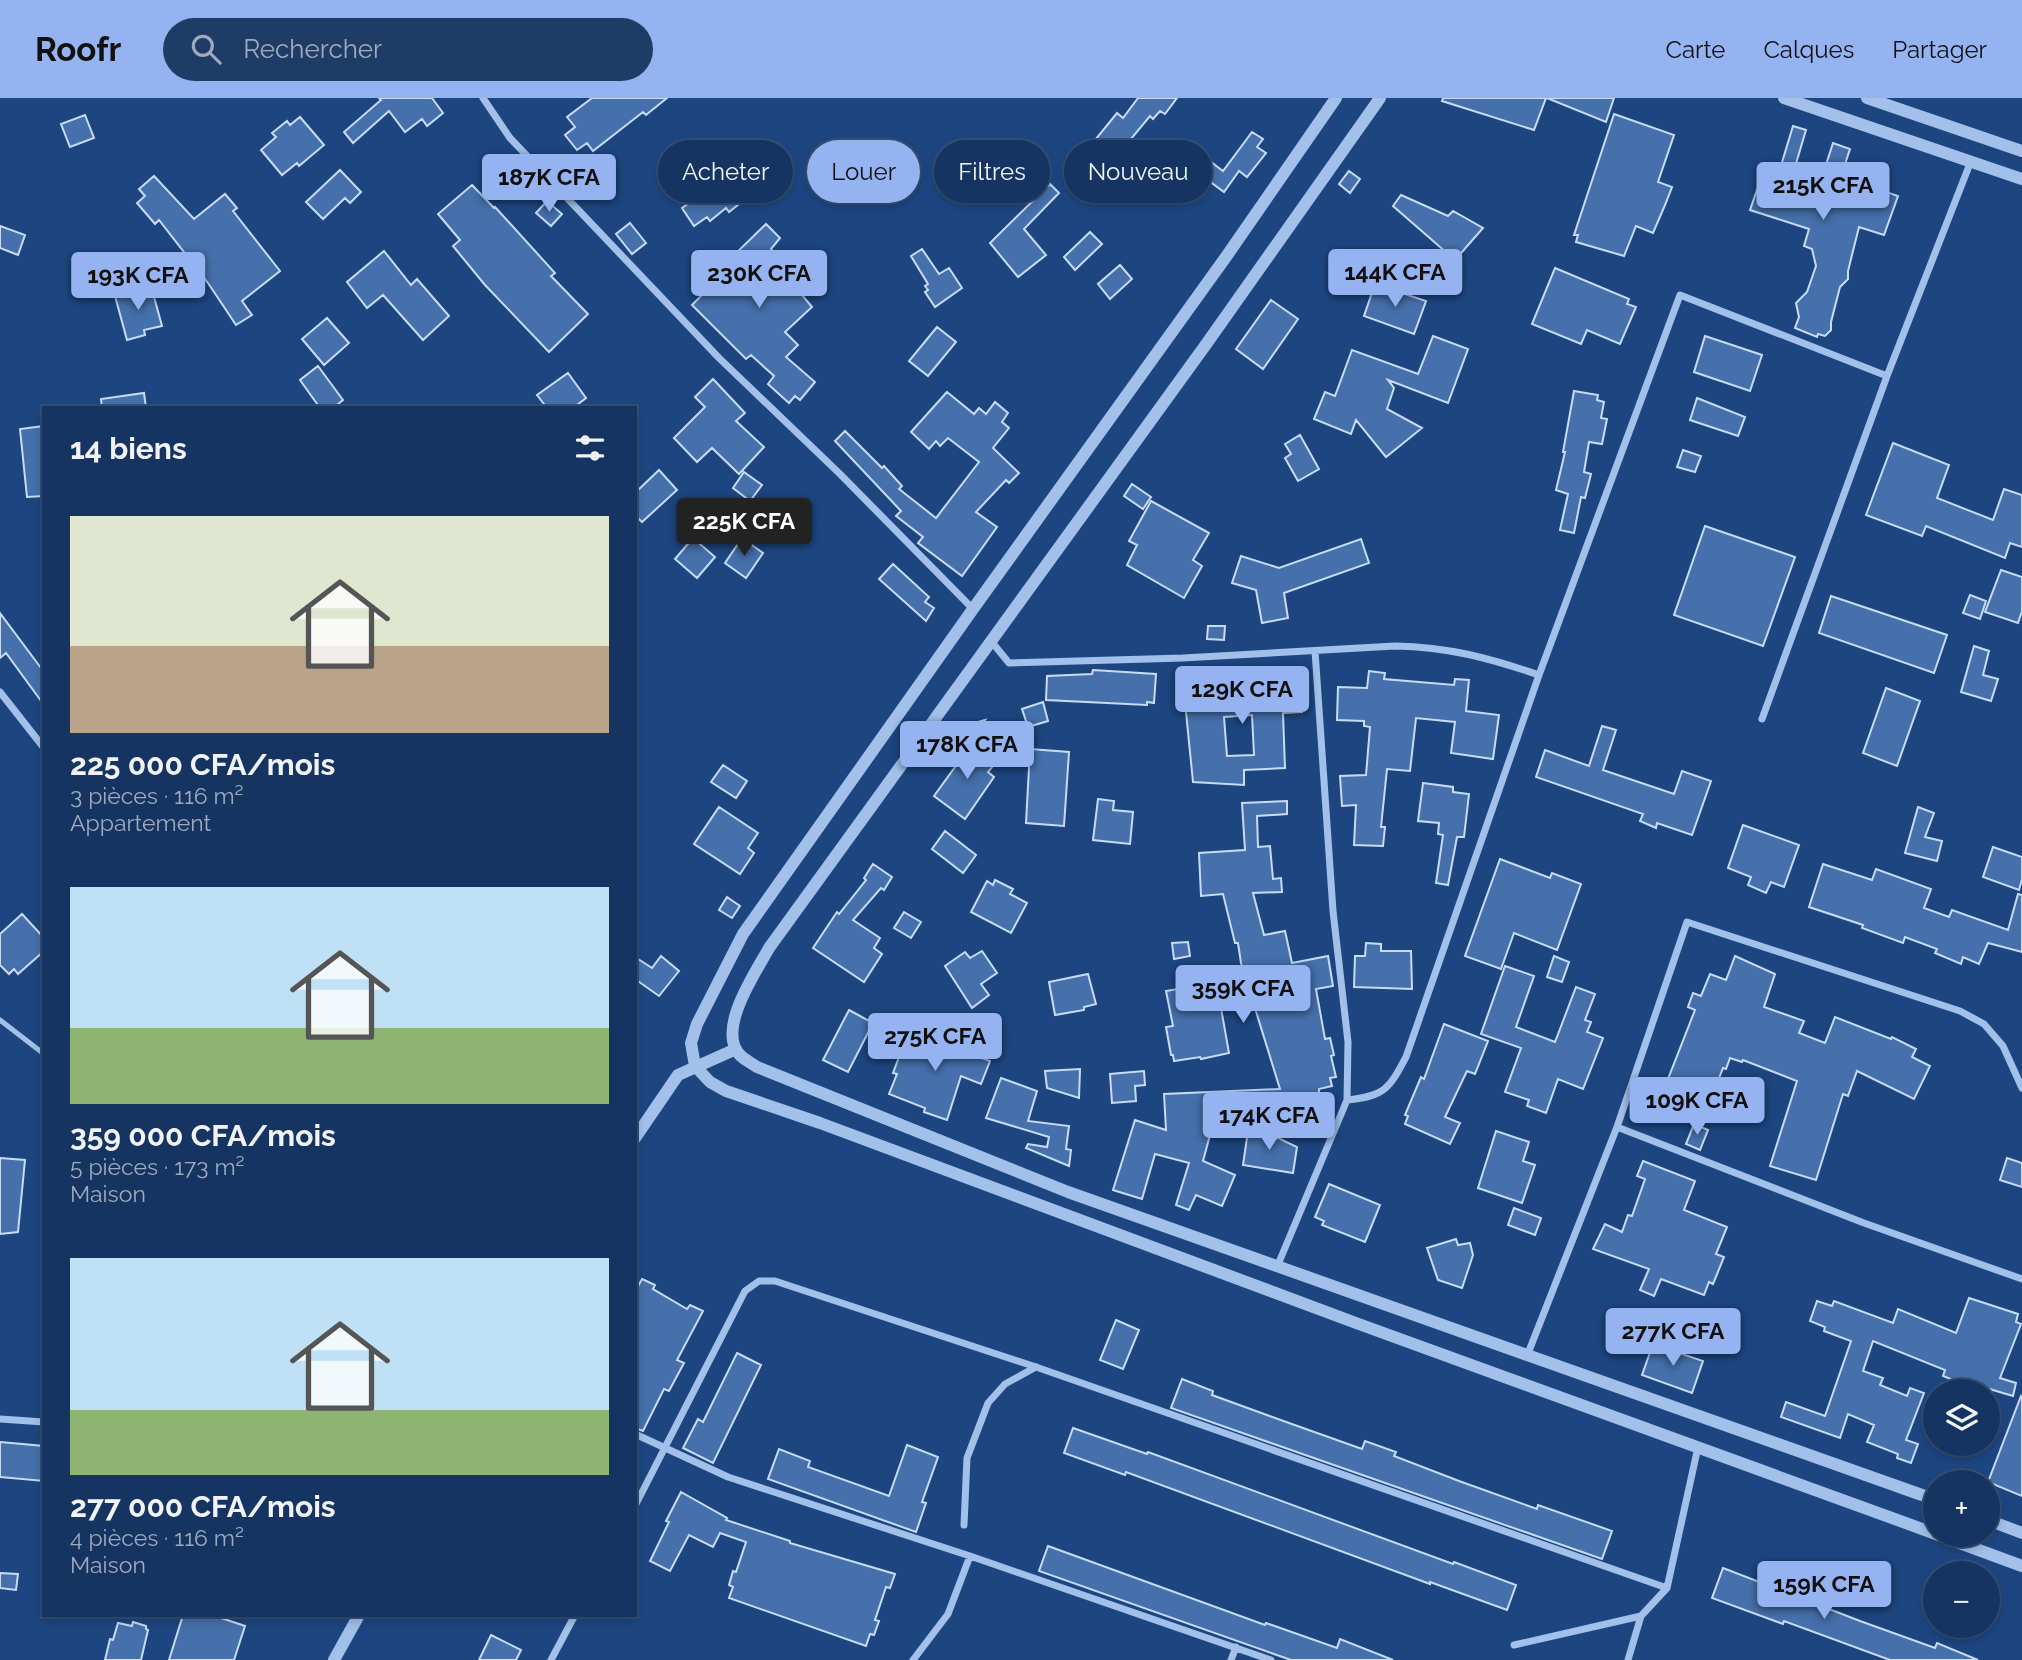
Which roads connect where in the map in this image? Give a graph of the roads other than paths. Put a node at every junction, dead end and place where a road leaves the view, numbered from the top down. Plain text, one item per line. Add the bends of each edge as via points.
1 (484, 98) edge
2 (1336, 98) edge
3 (1380, 98) edge
4 (1784, 98) edge
5 (1867, 98) edge
6 (2022, 151) edge
7 (1971, 161) junction
8 (2022, 179) edge
9 (1887, 376) junction
10 (973, 609) junction
11 (991, 641) junction
12 (1315, 650) junction
13 (1539, 675) junction
14 (0, 692) edge
15 (1762, 719) dead end
16 (42, 745) edge
17 (0, 1020) edge
18 (736, 1049) junction
19 (42, 1052) edge
20 (695, 1066) junction
21 (2022, 1087) edge
22 (1347, 1100) junction
23 (1617, 1127) junction
24 (637, 1135) edge
25 (1277, 1267) junction
26 (2022, 1279) edge
27 (1527, 1356) junction
28 (1036, 1367) junction
29 (0, 1419) edge
30 (42, 1422) edge
31 (637, 1435) edge
32 (1698, 1447) junction
33 (666, 1449) junction
34 (1923, 1495) edge
35 (637, 1502) edge
36 (964, 1525) dead end
37 (2000, 1525) edge
38 (1923, 1529) edge
39 (2022, 1533) edge
40 (1972, 1547) edge
41 (970, 1556) junction
42 (2022, 1566) edge
43 (1667, 1588) junction
44 (1641, 1616) junction
45 (358, 1617) edge
46 (574, 1617) edge
47 (1514, 1645) dead end
48 (1236, 1647) junction
49 (334, 1660) edge
50 (551, 1660) edge
51 (913, 1660) edge
52 (1231, 1660) edge
53 (1271, 1660) edge
54 (1628, 1660) edge

1 - 10 street via 510,138 719,358
2 - 10 street
3 - 11 street
4 - 7 street
5 - 6 street
7 - 8 street
7 - 9 street
9 - 13 street via 1680,295
9 - 15 street
10 - 20 street via 743,934 697,1024 691,1042
11 - 12 street via 1009,663
11 - 18 street via 769,948 736,1007
12 - 13 street via 1427,647 1480,656
12 - 22 street via 1333,911 1348,1042
13 - 22 street via 1406,1057 1391,1084 1375,1095
14 - 16 street
17 - 19 lane
18 - 20 street
18 - 25 street via 757,1067 1068,1192
20 - 24 street via 678,1075
20 - 32 street via 726,1091
21 - 23 street via 2003,1046 1972,1017 1687,922
22 - 25 street
23 - 26 street
23 - 27 street
25 - 27 street
27 - 34 street
28 - 33 street via 775,1281 759,1281 745,1291
28 - 36 street via 1005,1384 988,1403 967,1458
28 - 43 street
29 - 30 street
31 - 33 street
32 - 38 street
32 - 43 street
33 - 35 street
33 - 41 street via 728,1477
37 - 39 street
40 - 42 street
41 - 48 street
41 - 51 street via 948,1614
43 - 44 street
44 - 47 street
44 - 54 street
45 - 49 street
46 - 50 street
48 - 52 street
48 - 53 street

